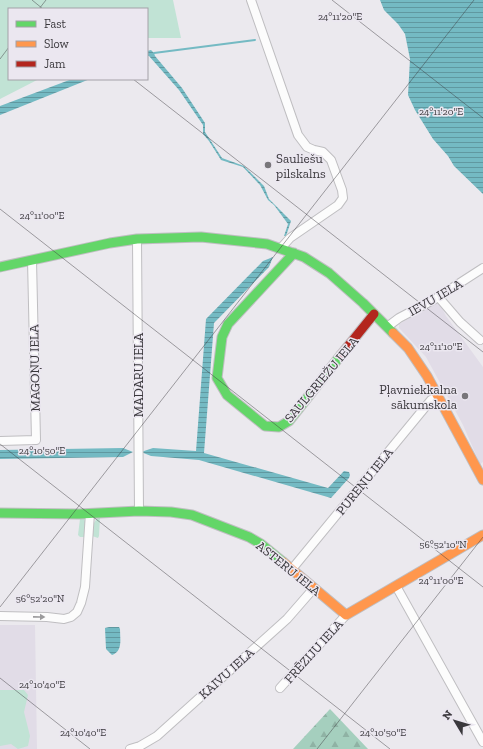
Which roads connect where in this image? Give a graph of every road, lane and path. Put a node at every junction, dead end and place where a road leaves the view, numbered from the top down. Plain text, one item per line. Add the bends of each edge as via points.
1 (251, 0) edge
2 (137, 239) junction
3 (281, 248) junction
4 (294, 253) junction
5 (32, 260) junction
6 (0, 267) edge
7 (483, 268) edge
8 (440, 295) junction
9 (374, 314) junction
10 (387, 327) junction
11 (480, 340) dead end
12 (437, 396) junction
13 (0, 441) edge
14 (483, 480) edge
15 (139, 511) junction
16 (0, 513) edge
17 (90, 513) junction
18 (483, 536) edge
19 (292, 569) junction
20 (396, 586) junction
21 (314, 588) junction
22 (346, 615) junction
23 (0, 616) edge
24 (280, 688) dead end
25 (483, 742) edge
26 (130, 749) edge

1 - 3 street via 298,134 307,147 322,152 331,160 343,198 338,205 290,238
2 - 3 street via 201,238 267,244
2 - 5 street
2 - 15 street, MADARU IELA
3 - 4 street
4 - 9 street via 329,273
4 - 9 street, SAULGRIEŽU IELA via 228,324 222,337 217,378 227,395 265,426 279,427 289,422
5 - 6 street
5 - 13 street, MAGOŅU IELA via 36,440
7 - 8 street, IEVU IELA
8 - 10 street, IEVU IELA via 398,318
8 - 11 street via 441,300
9 - 10 street
10 - 12 street via 412,353
12 - 14 street
12 - 19 street, PUREŅU IELA via 431,400
15 - 17 street, ASTERU IELA
15 - 19 street, ASTERU IELA via 182,513 205,520 249,537
16 - 17 street, ASTERU IELA
23 -> 17 street via 64,619 76,612 81,603 85,582
18 - 20 street
19 - 21 street, ASTERU IELA
20 - 22 street
20 - 25 street
21 - 22 street, ASTERU IELA
21 - 26 street, KAIVU IELA via 287,619 157,736
22 - 24 street, FRĒZIJU IELA

